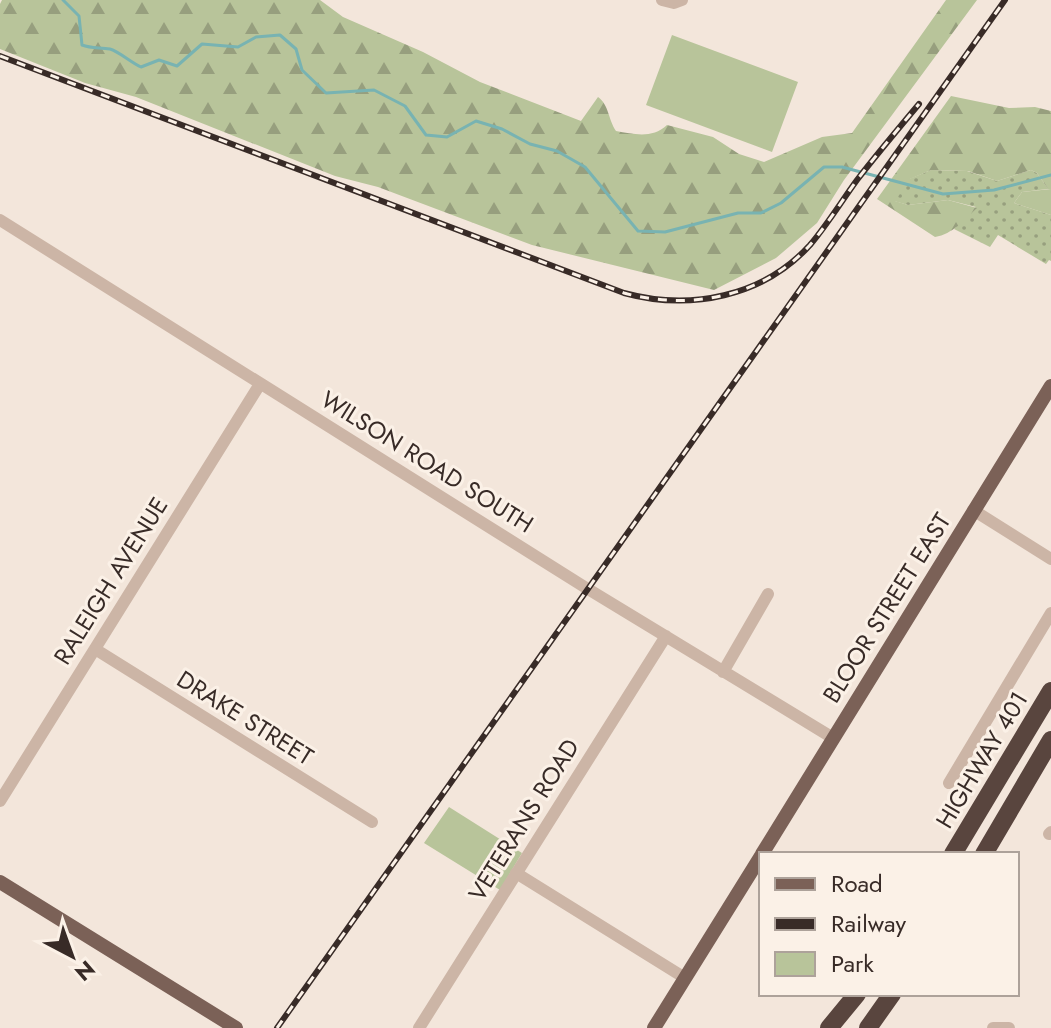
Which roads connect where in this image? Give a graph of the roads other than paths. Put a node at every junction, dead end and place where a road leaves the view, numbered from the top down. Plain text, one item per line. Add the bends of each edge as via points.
1 (0, 220) edge
2 (260, 384) junction
3 (1051, 386) edge
4 (973, 510) junction
5 (1051, 559) edge
6 (768, 594) dead end
7 (1051, 613) edge
8 (666, 636) junction
9 (95, 649) junction
10 (723, 672) junction
11 (1051, 691) edge
12 (833, 738) junction
13 (1051, 740) edge
14 (949, 783) dead end
15 (0, 801) edge
16 (372, 822) dead end
17 (956, 849) edge
18 (764, 852) edge
19 (985, 852) edge
20 (759, 860) edge
21 (516, 873) junction
22 (0, 882) edge
23 (685, 978) junction
24 (855, 996) edge
25 (863, 996) edge
26 (891, 996) edge
27 (236, 1028) edge
28 (419, 1028) edge
29 (654, 1028) edge
30 (829, 1028) edge
31 (841, 1028) edge
32 (868, 1028) edge
33 (993, 1028) edge
34 (1009, 1028) edge

1 - 2 street, WILSON ROAD SOUTH
2 - 8 street, WILSON ROAD SOUTH
2 - 9 street, RALEIGH AVENUE
3 - 4 main road, BLOOR STREET EAST
4 - 5 street
4 - 12 main road, BLOOR STREET EAST
6 - 10 street
7 - 14 street
8 - 10 street, WILSON ROAD SOUTH
8 - 21 street, VETERANS ROAD
9 - 15 street, RALEIGH AVENUE
9 - 16 street, DRAKE STREET
10 - 12 street, WILSON ROAD SOUTH
11 - 17 highway, HIGHWAY 401
12 - 18 main road, BLOOR STREET EAST
13 - 19 highway, HIGHWAY 401
20 - 23 main road, BLOOR STREET EAST
21 - 23 street
21 - 28 street, VETERANS ROAD
22 - 27 main road
23 - 29 main road, BLOOR STREET EAST
24 - 30 highway
25 - 31 highway
26 - 32 highway
33 - 34 street

